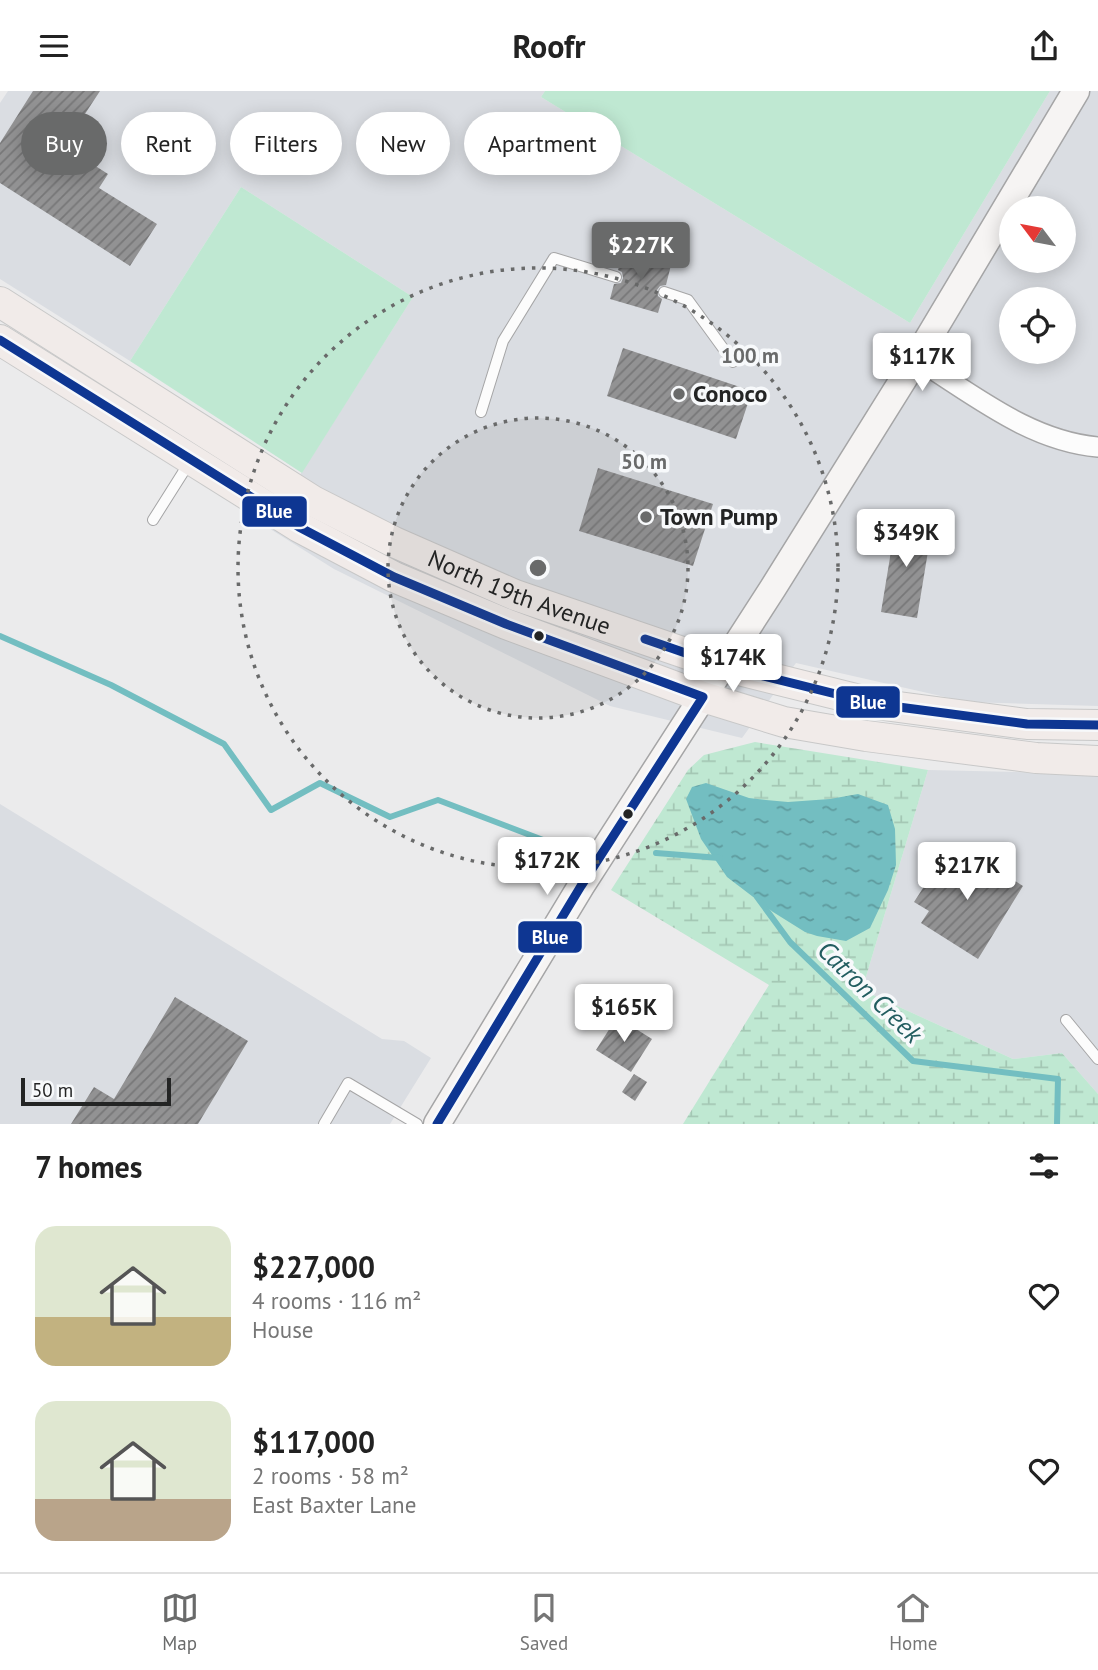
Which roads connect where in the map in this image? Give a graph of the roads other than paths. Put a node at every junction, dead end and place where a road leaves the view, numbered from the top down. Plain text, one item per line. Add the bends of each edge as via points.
1 (1076, 91) edge
2 (616, 277) dead end
3 (664, 292) dead end
4 (0, 302) edge
5 (0, 340) edge
6 (916, 359) junction
7 (733, 362) dead end
8 (481, 412) dead end
9 (1098, 447) edge
10 (191, 460) junction
11 (153, 520) dead end
12 (723, 666) junction
13 (703, 697) junction
14 (1098, 725) edge
15 (1098, 761) edge
16 (1066, 1020) dead end
17 (1098, 1059) edge
18 (324, 1124) edge
19 (417, 1124) edge
20 (437, 1124) edge

1 - 6 main road
2 - 8 lane via 554,258 503,341
3 - 7 lane via 688,300
4 - 12 main road, North 19th Avenue via 313,501 382,536 515,595
5 - 10 main road, North 19th Avenue
6 - 9 street via 1047,437
6 - 12 main road
10 - 11 lane
10 - 13 main road, North 19th Avenue via 299,527 394,577
12 - 13 main road
12 - 14 main road, North 19th Avenue via 876,704 1027,724
13 - 15 main road, North 19th Avenue via 784,722 866,736 1036,758
13 - 20 main road via 581,886
16 - 17 lane
18 - 19 lane via 348,1083

